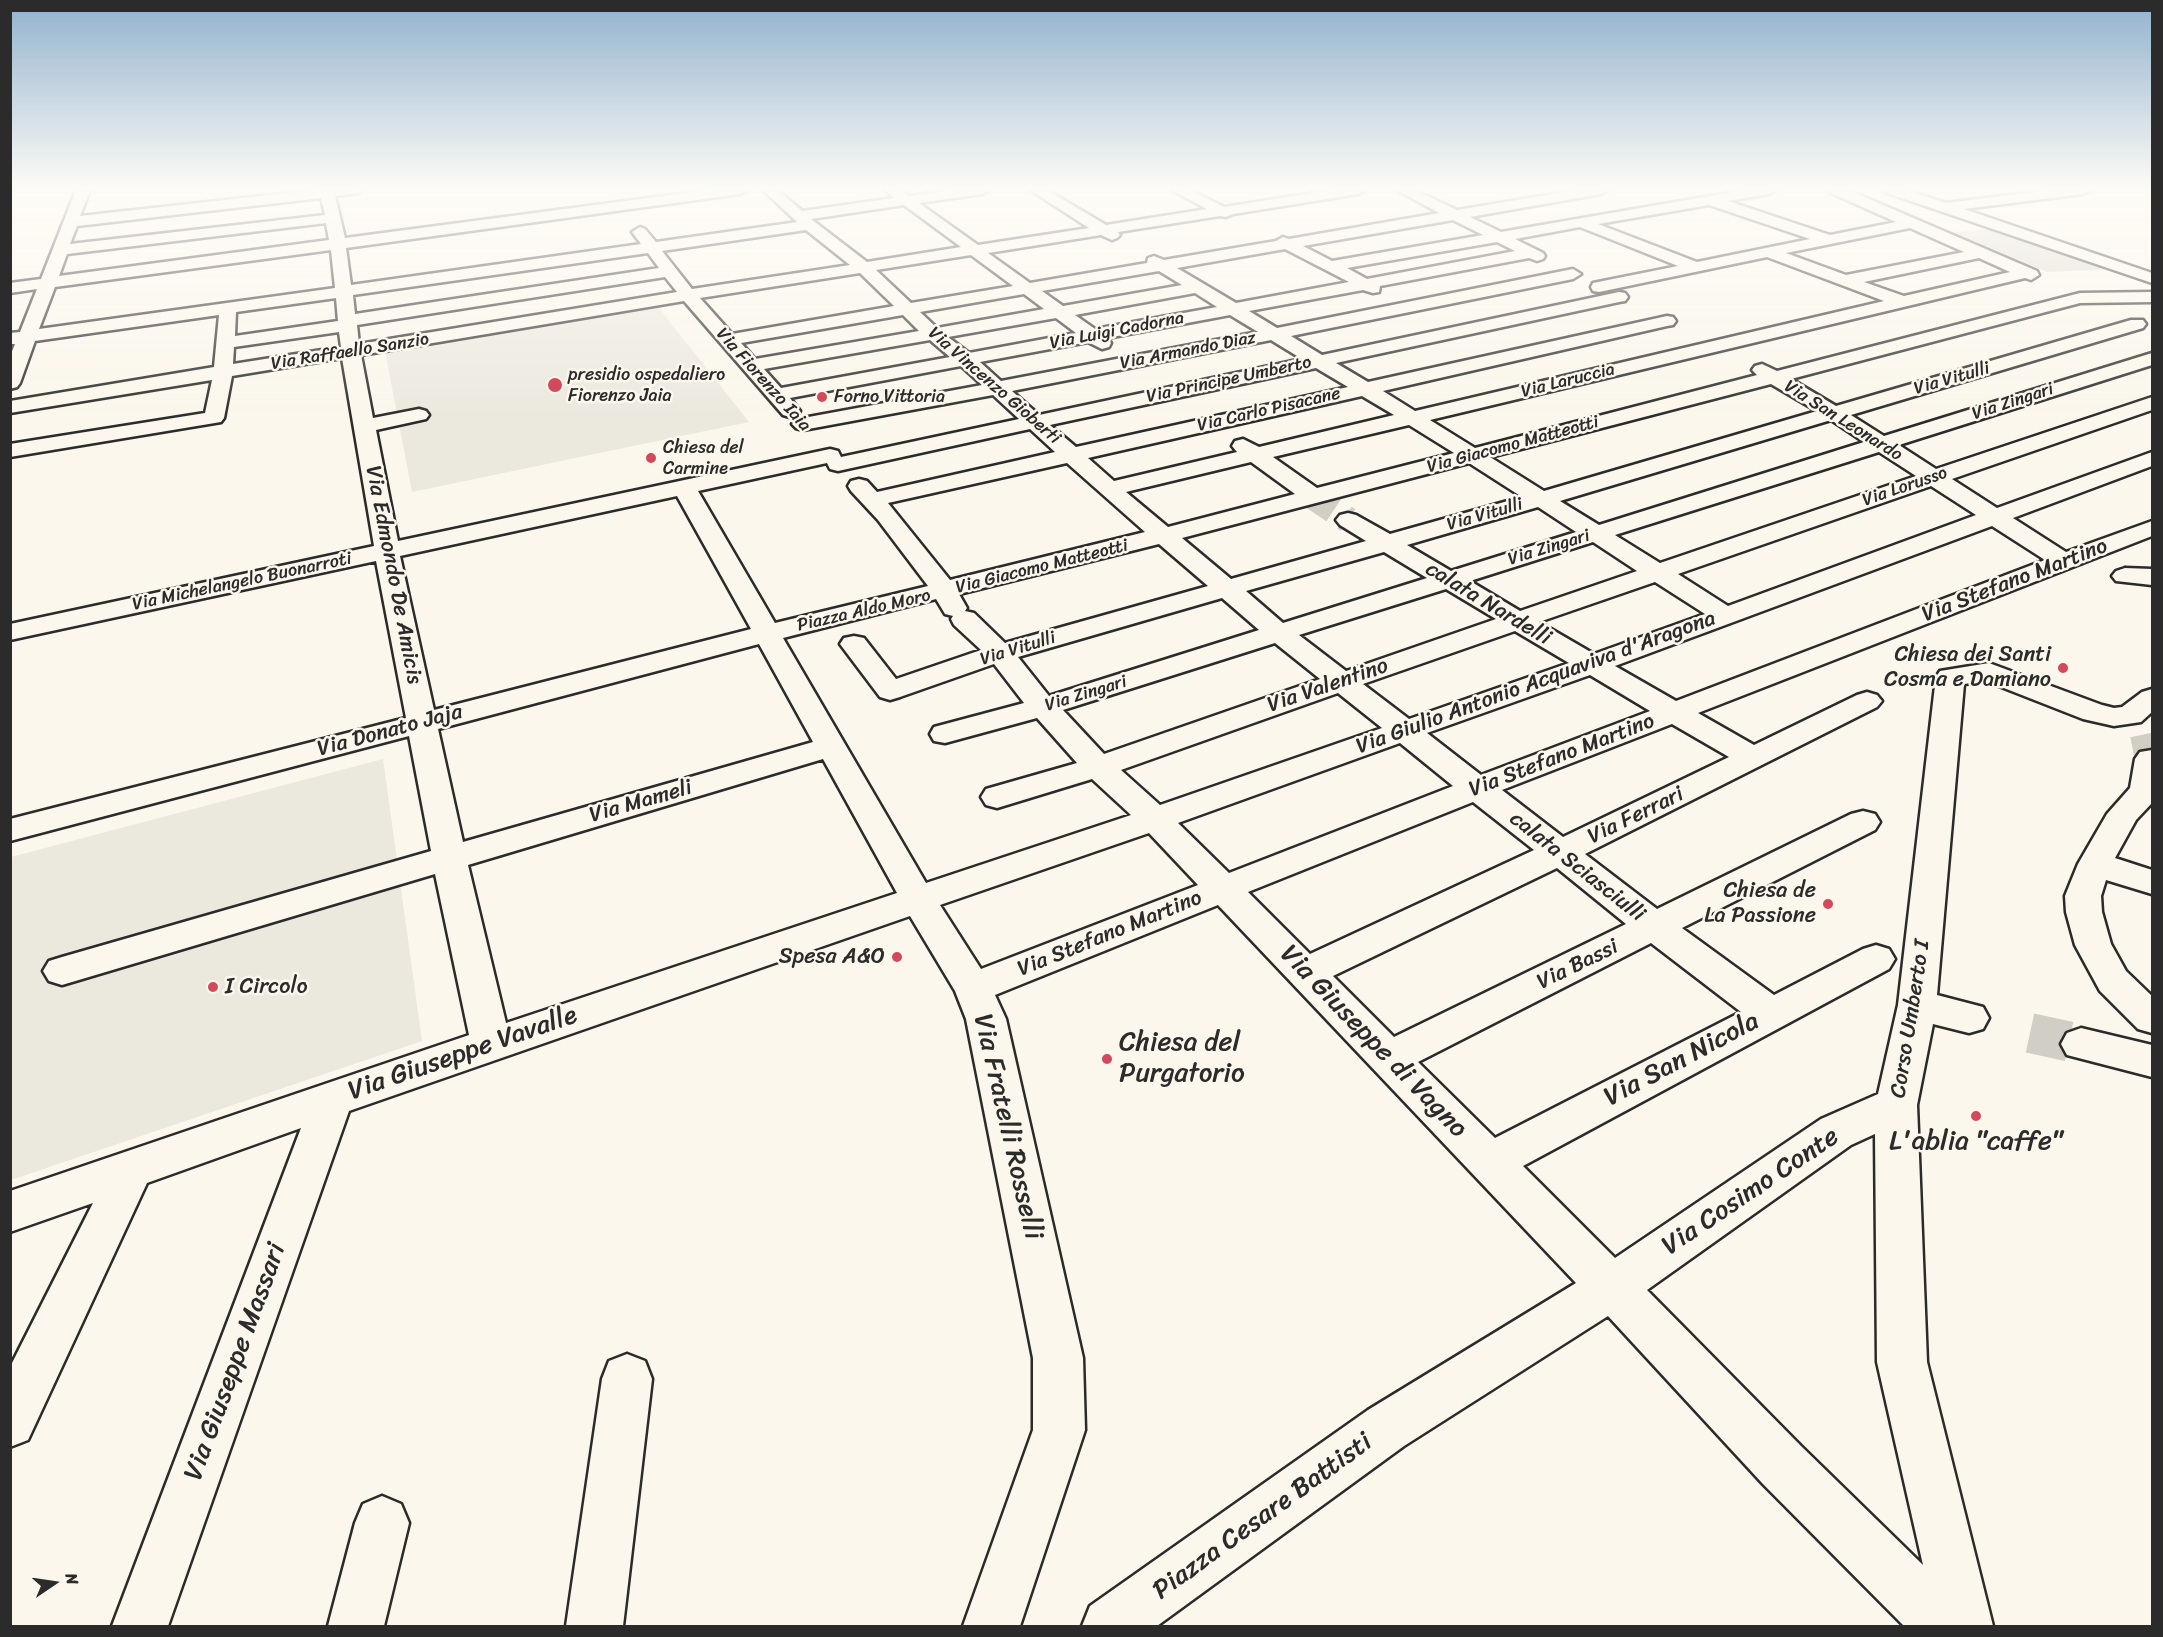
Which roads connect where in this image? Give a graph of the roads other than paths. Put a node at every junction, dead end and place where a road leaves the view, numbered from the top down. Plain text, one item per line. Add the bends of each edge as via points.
1 (54, 266) edge
2 (171, 266) edge
3 (340, 266) edge
4 (517, 266) edge
5 (666, 266) edge
6 (874, 266) edge
7 (997, 266) edge
8 (1153, 266) edge
9 (1163, 266) edge
10 (1331, 266) edge
11 (1459, 266) edge
12 (1557, 266) edge
13 (1805, 266) edge
14 (1915, 266) edge
15 (2011, 266) edge
16 (2117, 266) edge
17 (1695, 267) edge
18 (864, 268) junction
19 (670, 271) junction
20 (2026, 273) junction
21 (1573, 274) junction
22 (2152, 278) edge
23 (1844, 281) junction
24 (48, 283) junction
25 (1366, 284) junction
26 (1820, 286) dead end
27 (1599, 287) junction
28 (10, 288) edge
29 (1197, 288) junction
30 (1028, 289) junction
31 (343, 290) junction
32 (688, 295) junction
33 (1619, 297) junction
34 (2091, 297) junction
35 (2152, 297) edge
36 (1904, 302) junction
37 (1411, 306) junction
38 (228, 307) junction
39 (908, 309) junction
40 (1232, 309) junction
41 (1060, 313) junction
42 (1667, 321) junction
43 (1969, 326) junction
44 (2145, 328) edge
45 (1460, 331) junction
46 (349, 333) junction
47 (933, 334) junction
48 (1272, 334) junction
49 (1093, 336) junction
50 (19, 338) edge
51 (728, 340) junction
52 (225, 343) junction
53 (1715, 345) junction
54 (1510, 356) junction
55 (2152, 359) edge
56 (966, 360) junction
57 (1318, 361) junction
58 (1130, 363) junction
59 (751, 366) junction
60 (2061, 367) junction
61 (223, 373) junction
62 (1774, 377) junction
63 (1561, 382) junction
64 (10, 383) edge
65 (1363, 388) junction
66 (999, 389) junction
67 (1170, 393) junction
68 (776, 395) junction
69 (1589, 396) dead end
70 (10, 407) edge
71 (2150, 407) edge
72 (1834, 413) junction
73 (1198, 414) junction
74 (419, 415) dead end
75 (1413, 418) junction
76 (1035, 421) junction
77 (803, 424) junction
78 (365, 426) junction
79 (1880, 444) junction
80 (10, 452) edge
81 (1070, 454) junction
82 (1256, 455) junction
83 (1472, 456) junction
84 (2152, 459) edge
85 (834, 460) junction
86 (1932, 478) junction
87 (684, 487) junction
88 (1109, 489) junction
89 (1312, 496) junction
90 (1541, 499) junction
91 (872, 500) junction
92 (1995, 519) junction
93 (1348, 520) tunnel mouth
94 (2152, 528) edge
95 (1595, 533) junction
96 (1164, 535) junction
97 (1387, 544) junction
98 (387, 551) junction
99 (2064, 562) junction
100 (1658, 572) junction
101 (2125, 576) dead end
102 (2152, 577) edge
103 (1447, 580) junction
104 (1226, 590) junction
105 (954, 606) junction
106 (1726, 616) junction
107 (1516, 621) junction
108 (10, 632) edge
109 (769, 633) junction
110 (1279, 633) junction
111 (854, 644) dead end
112 (1000, 653) junction
113 (1592, 665) junction
114 (1342, 682) junction
115 (1867, 701) dead end
116 (1043, 707) junction
117 (1674, 713) junction
118 (422, 723) junction
119 (2145, 727) edge
120 (1404, 731) junction
121 (945, 734) dead end
122 (832, 746) junction
123 (1754, 758) junction
124 (1098, 767) junction
125 (1477, 788) junction
126 (997, 797) dead end
127 (1155, 819) junction
128 (1863, 822) dead end
129 (10, 830) edge
130 (1559, 853) junction
131 (449, 858) junction
132 (2095, 864) junction
133 (2152, 882) edge
134 (1224, 889) junction
135 (917, 898) junction
136 (1655, 927) junction
137 (1876, 959) dead end
138 (62, 971) dead end
139 (1305, 973) junction
140 (973, 988) junction
141 (1917, 1005) junction
142 (1770, 1013) junction
143 (1969, 1018) dead end
144 (2152, 1018) edge
145 (491, 1044) junction
146 (2081, 1044) tunnel mouth
147 (1389, 1059) junction
148 (2152, 1060) edge
149 (333, 1098) junction
150 (1896, 1106) junction
151 (1489, 1163) junction
152 (132, 1169) junction
153 (10, 1212) edge
154 (1612, 1287) junction
155 (25, 1368) edge
156 (627, 1379) dead end
157 (10, 1422) edge
158 (1386, 1428) joint
159 (382, 1522) dead end
160 (140, 1626) edge
161 (356, 1626) edge
162 (594, 1626) edge
163 (992, 1626) edge
164 (1110, 1626) edge
165 (1944, 1626) edge
166 (1965, 1626) edge

1 - 24 street
2 - 24 street
3 - 31 street
4 - 31 street
5 - 19 street, Via Fiorenzo Iaia
6 - 18 street, Via Raffaello Sanzio
7 - 30 street
8 - 30 street
9 - 29 street
10 - 25 street
11 - 25 street, Via Luigi Cadorna
12 - 21 street, Via San Leonardo
13 - 23 street
14 - 23 street
15 - 20 street
16 - 22 street
17 - 27 street
18 - 32 street, Via Raffaello Sanzio
18 - 39 street, Via Vincenzo Gioberti
19 - 32 street, Via Fiorenzo Iaia
19 - 46 street
20 - 34 street
20 - 36 street, Via Laruccia
21 - 27 street, Via San Leonardo
21 - 37 street, Via Armando Diaz
23 - 26 street
23 - 36 street
24 - 28 street
24 - 50 street
25 - 37 street
25 - 40 street, Via Luigi Cadorna
27 - 33 street, Via San Leonardo
29 - 40 street
29 - 41 street
30 - 39 street
30 - 41 street
31 - 38 street
31 - 46 street, Via Edmondo De Amicis
32 - 46 street, Via Raffaello Sanzio
32 - 51 street, Via Fiorenzo Iaia
33 - 42 street, Via San Leonardo
33 - 45 street, Via Principe Umberto
34 - 35 street
34 - 43 street, Via Giacomo Matteotti
34 - 44 street
36 - 43 street
36 - 53 street, Via Laruccia
37 - 45 street
37 - 48 street, Via Armando Diaz
38 - 50 street
38 - 52 street
39 - 47 street, Via Vincenzo Gioberti
39 - 51 street
40 - 48 street
40 - 49 street, Via Luigi Cadorna
41 - 47 street
41 - 49 street
42 - 53 street, Via San Leonardo
42 - 54 street, Via Carlo Pisacane
43 - 60 street
43 - 62 street, Via Giacomo Matteotti
44 - 60 street, Via Vitulli
45 - 54 street
45 - 57 street, Via Principe Umberto
46 - 52 street
46 - 61 street, Via Raffaello Sanzio
46 - 78 street, Via Edmondo De Amicis
47 - 56 street, Via Vincenzo Gioberti
47 - 59 street
48 - 57 street
48 - 58 street, Via Armando Diaz
49 - 56 street, Via Luigi Cadorna
49 - 58 street
50 - 64 street
51 - 59 street, Via Fiorenzo Iaia
52 - 61 street
53 - 62 street, Via San Leonardo
53 - 63 street, Via Laruccia
54 - 63 street
54 - 65 street, Via Carlo Pisacane
55 - 60 street, Via Zingari
56 - 66 street, Via Vincenzo Gioberti
56 - 68 street, Via Luigi Cadorna
57 - 65 street
57 - 67 street, Via Principe Umberto
58 - 66 street, Via Armando Diaz
58 - 67 street
59 - 68 street, Via Fiorenzo Iaia
60 - 71 street
60 - 72 street, Via Vitulli
60 - 79 street, Via Zingari
61 - 70 street, Via Raffaello Sanzio
61 - 80 street via 214,418
62 - 72 street, Via San Leonardo
62 - 83 street, Via Giacomo Matteotti via 1617,410
63 - 69 street
63 - 75 street, Via Laruccia
65 - 73 street, Via Carlo Pisacane
65 - 75 street
66 - 76 street, Via Vincenzo Gioberti
66 - 77 street, Via Armando Diaz
67 - 73 street
67 - 76 street, Via Principe Umberto
68 - 77 street, Via Fiorenzo Iaia
71 - 86 street, Via Lorusso
72 - 79 street, Via San Leonardo
72 - 90 street, Via Vitulli
73 - 81 street, Via Carlo Pisacane
73 - 82 street
74 - 78 street
75 - 82 street, Via Laruccia
75 - 83 street
76 - 81 street, Via Vincenzo Gioberti
76 - 85 street, Via Principe Umberto
77 - 85 street, Via Fiorenzo Iaia
78 - 98 street, Via Edmondo De Amicis
79 - 86 street, Via San Leonardo
79 - 95 street, Via Zingari
81 - 88 street, Via Vincenzo Gioberti
81 - 91 street, Via Carlo Pisacane
82 - 88 street, Via Laruccia
82 - 89 street
83 - 89 street, Via Giacomo Matteotti
83 - 90 street
84 - 92 street, Via Giulio Antonio Acquaviva d'Aragona
85 - 87 street
85 - 91 street, Piazza Aldo Moro
86 - 92 street, Via San Leonardo
86 - 100 street, Via Lorusso
87 - 98 street, Via Michelangelo Buonarroti
87 - 109 street, Piazza Aldo Moro
88 - 96 street, Via Vincenzo Gioberti
89 - 96 street, Via Giacomo Matteotti
90 - 95 street
90 - 97 street, Via Vitulli
91 - 105 street, Piazza Aldo Moro
92 - 99 street, Via San Leonardo
92 - 106 street, Via Giulio Antonio Acquaviva d'Aragona
93 - 97 street, calata Nardelli
94 - 99 street, Via Stefano Martino
95 - 100 street
95 - 103 street, Via Zingari
96 - 104 street, calata Sciasciulli
96 - 105 street, Via Giacomo Matteotti
97 - 103 street, calata Nardelli
97 - 104 street, Via Vitulli
98 - 108 street, Via Michelangelo Buonarroti
98 - 118 street, Via Edmondo De Amicis
99 - 117 street, Via Stefano Martino
100 - 106 street
100 - 107 street, Via Valentino
101 - 102 street
103 - 107 street, calata Nardelli
103 - 110 street, Via Zingari
104 - 110 street, calata Sciasciulli
104 - 112 street, Via Vitulli
105 - 109 street, Piazza Aldo Moro
105 - 112 street, Via Giuseppe di Vagno
106 - 113 street, Via Giulio Antonio Acquaviva d'Aragona
107 - 113 street, calata Nardelli
107 - 114 street, Via Valentino
109 - 118 street, Via Donato Jaja
109 - 122 street, Via Fratelli Rosselli
110 - 114 street, calata Sciasciulli
110 - 116 street, Via Zingari
111 - 112 street, Via Vitulli via 890,691
112 - 116 street, Via Giuseppe di Vagno
113 - 117 street, calata Nardelli
113 - 120 street, Via Giulio Antonio Acquaviva d'Aragona
114 - 120 street, calata Sciasciulli
114 - 124 street, Via Valentino
115 - 123 street, Via Ferrari
116 - 121 street, Via Zingari
116 - 124 street, Via Giuseppe di Vagno
117 - 123 street, calata Nardelli
117 - 125 street, Via Stefano Martino
118 - 129 street, Via Donato Jaja
118 - 131 street, Via Edmondo De Amicis
119 - 132 street via 2146,791 2123,814
119 - 141 street, Corso Umberto I via 2094,713 1989,672 1950,677
120 - 125 street, calata Sciasciulli
120 - 127 street, Via Giulio Antonio Acquaviva d'Aragona
122 - 131 street, Via Mameli
122 - 135 street, Via Fratelli Rosselli
123 - 130 street, Via Ferrari
124 - 126 street, Via Valentino
124 - 127 street, Via Giuseppe di Vagno
125 - 130 street, calata Sciasciulli
125 - 134 street, Via Stefano Martino
127 - 134 street, Via Giuseppe di Vagno
127 - 135 street, Via Giulio Antonio Acquaviva d'Aragona
128 - 136 street, Via Bassi
130 - 136 street, calata Sciasciulli
130 - 139 street, Via Ferrari
131 - 138 street, Via Mameli
131 - 145 street, Via Edmondo De Amicis
132 - 133 street
132 - 144 street via 2084,896 2093,945 2113,981
134 - 139 street, Via Giuseppe di Vagno
134 - 140 street, Via Stefano Martino
135 - 140 street, Via Fratelli Rosselli
135 - 145 street, Via Giuseppe Vavalle
136 - 142 street, calata Sciasciulli
136 - 147 street, Via Bassi
137 - 142 street, Via San Nicola
139 - 147 street, Via Giuseppe di Vagno
140 - 163 street, Via Fratelli Rosselli via 986,1019 1058,1358 1059,1430
141 - 143 street
141 - 150 street, Corso Umberto I
142 - 151 street, Via San Nicola
145 - 149 street, Via Giuseppe Vavalle
146 - 148 street
147 - 151 street, Via Giuseppe di Vagno
149 - 152 street, Via Giuseppe Vavalle
149 - 160 street, Via Giuseppe Massari
150 - 154 street, Via Cosimo Conte via 1836,1132
150 - 166 street, Corso Umberto I via 1902,1362
151 - 154 street, Via Giuseppe di Vagno
152 - 153 street, Via Giuseppe Vavalle
152 - 155 street
154 - 158 street, Via Cosimo Conte
154 - 165 street, Via Giuseppe di Vagno via 1782,1465
155 - 157 street
156 - 162 street
158 - 164 street, Piazza Cesare Battisti
159 - 161 street

